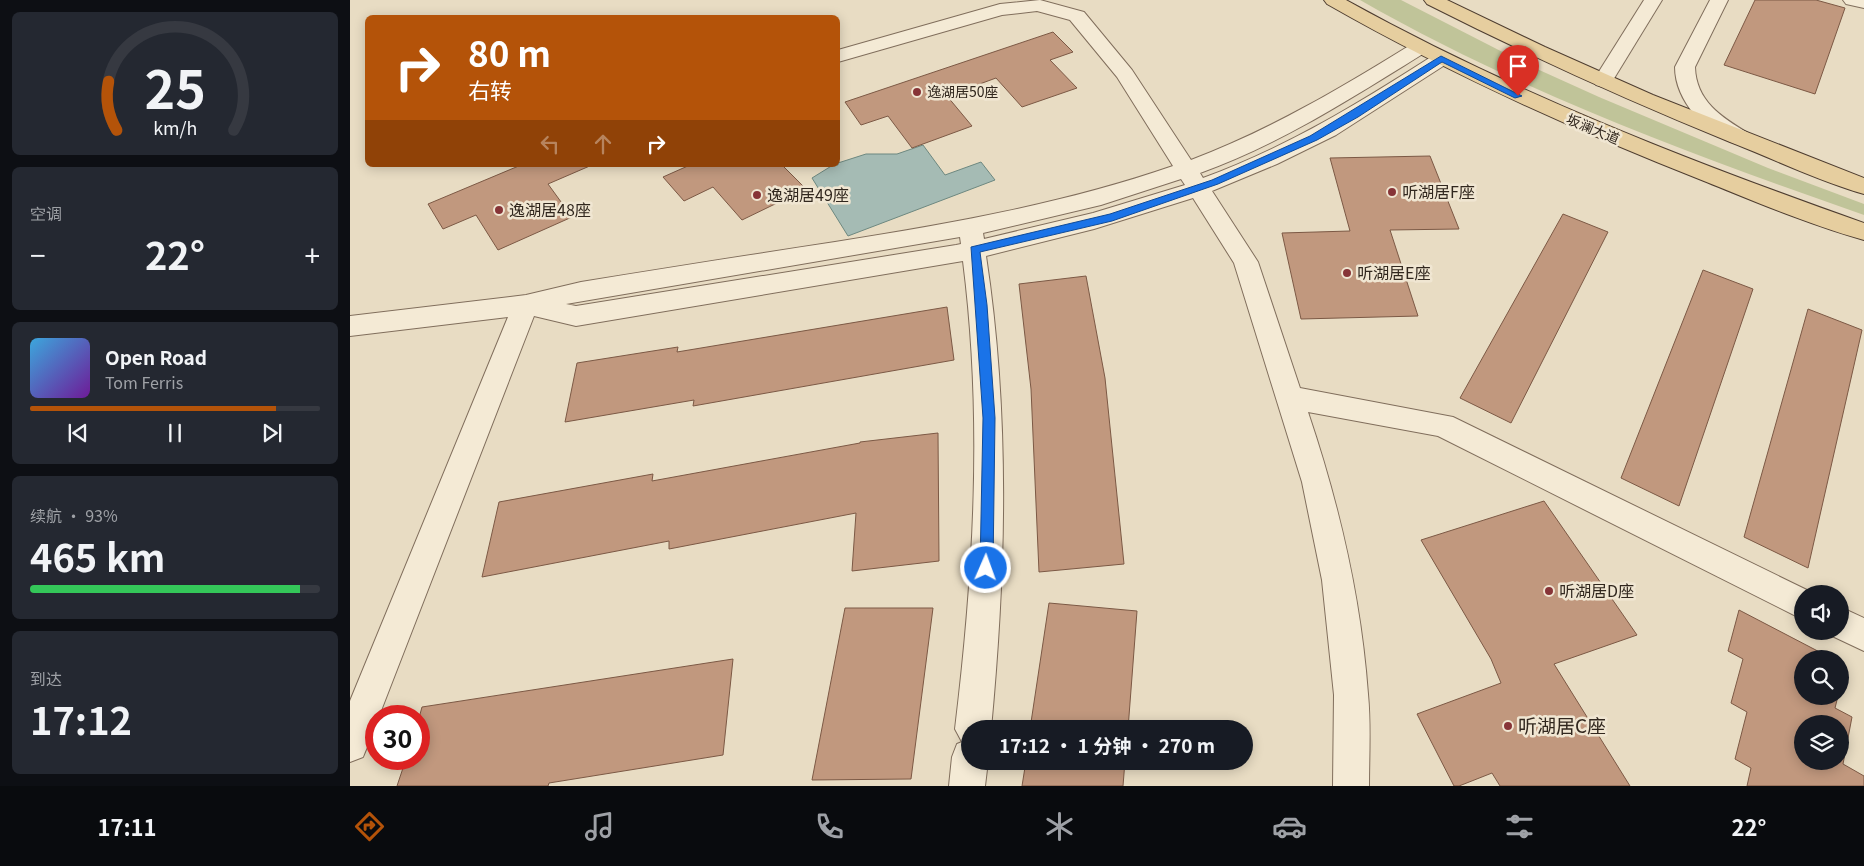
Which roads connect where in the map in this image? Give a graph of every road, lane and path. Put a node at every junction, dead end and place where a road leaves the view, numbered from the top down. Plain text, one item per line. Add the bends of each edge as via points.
1 (1333, 0) edge
2 (1433, 0) edge
3 (1653, 0) edge
4 (1719, 0) edge
5 (1852, 0) edge
6 (1864, 3) edge
7 (1419, 48) junction
8 (840, 55) edge
9 (1441, 59) junction
10 (1603, 81) junction
11 (1741, 138) junction
12 (1193, 179) junction
13 (1864, 186) edge
14 (1864, 232) edge
15 (972, 239) junction
16 (526, 305) junction
17 (350, 326) edge
18 (1289, 397) junction
19 (1794, 600) edge
20 (1849, 628) edge
21 (1864, 635) edge
22 (974, 720) edge
23 (350, 744) edge
24 (968, 770) edge
25 (966, 786) edge
26 (1351, 786) edge

1 - 7 main road, 坂澜大道
2 - 10 main road
3 - 10 street
4 - 11 street via 1685,67 1684,76 1691,96 1700,107
5 - 6 street
7 - 9 main road, 坂澜大道
7 - 12 street via 1333,101
8 - 12 street via 1000,10 1038,5 1077,16 1125,74
9 - 12 street via 1314,138 1266,161
9 - 14 main road, 坂澜大道 via 1606,135 1760,196
10 - 11 main road
11 - 13 main road
12 - 15 street via 1112,217
12 - 18 street via 1246,262
15 - 16 street via 576,316
15 - 22 street via 987,366 990,446 985,604
16 - 17 street
16 - 23 street
18 - 19 street via 1442,425
18 - 26 street via 1317,482 1338,580 1350,696
20 - 21 street
24 - 25 street

